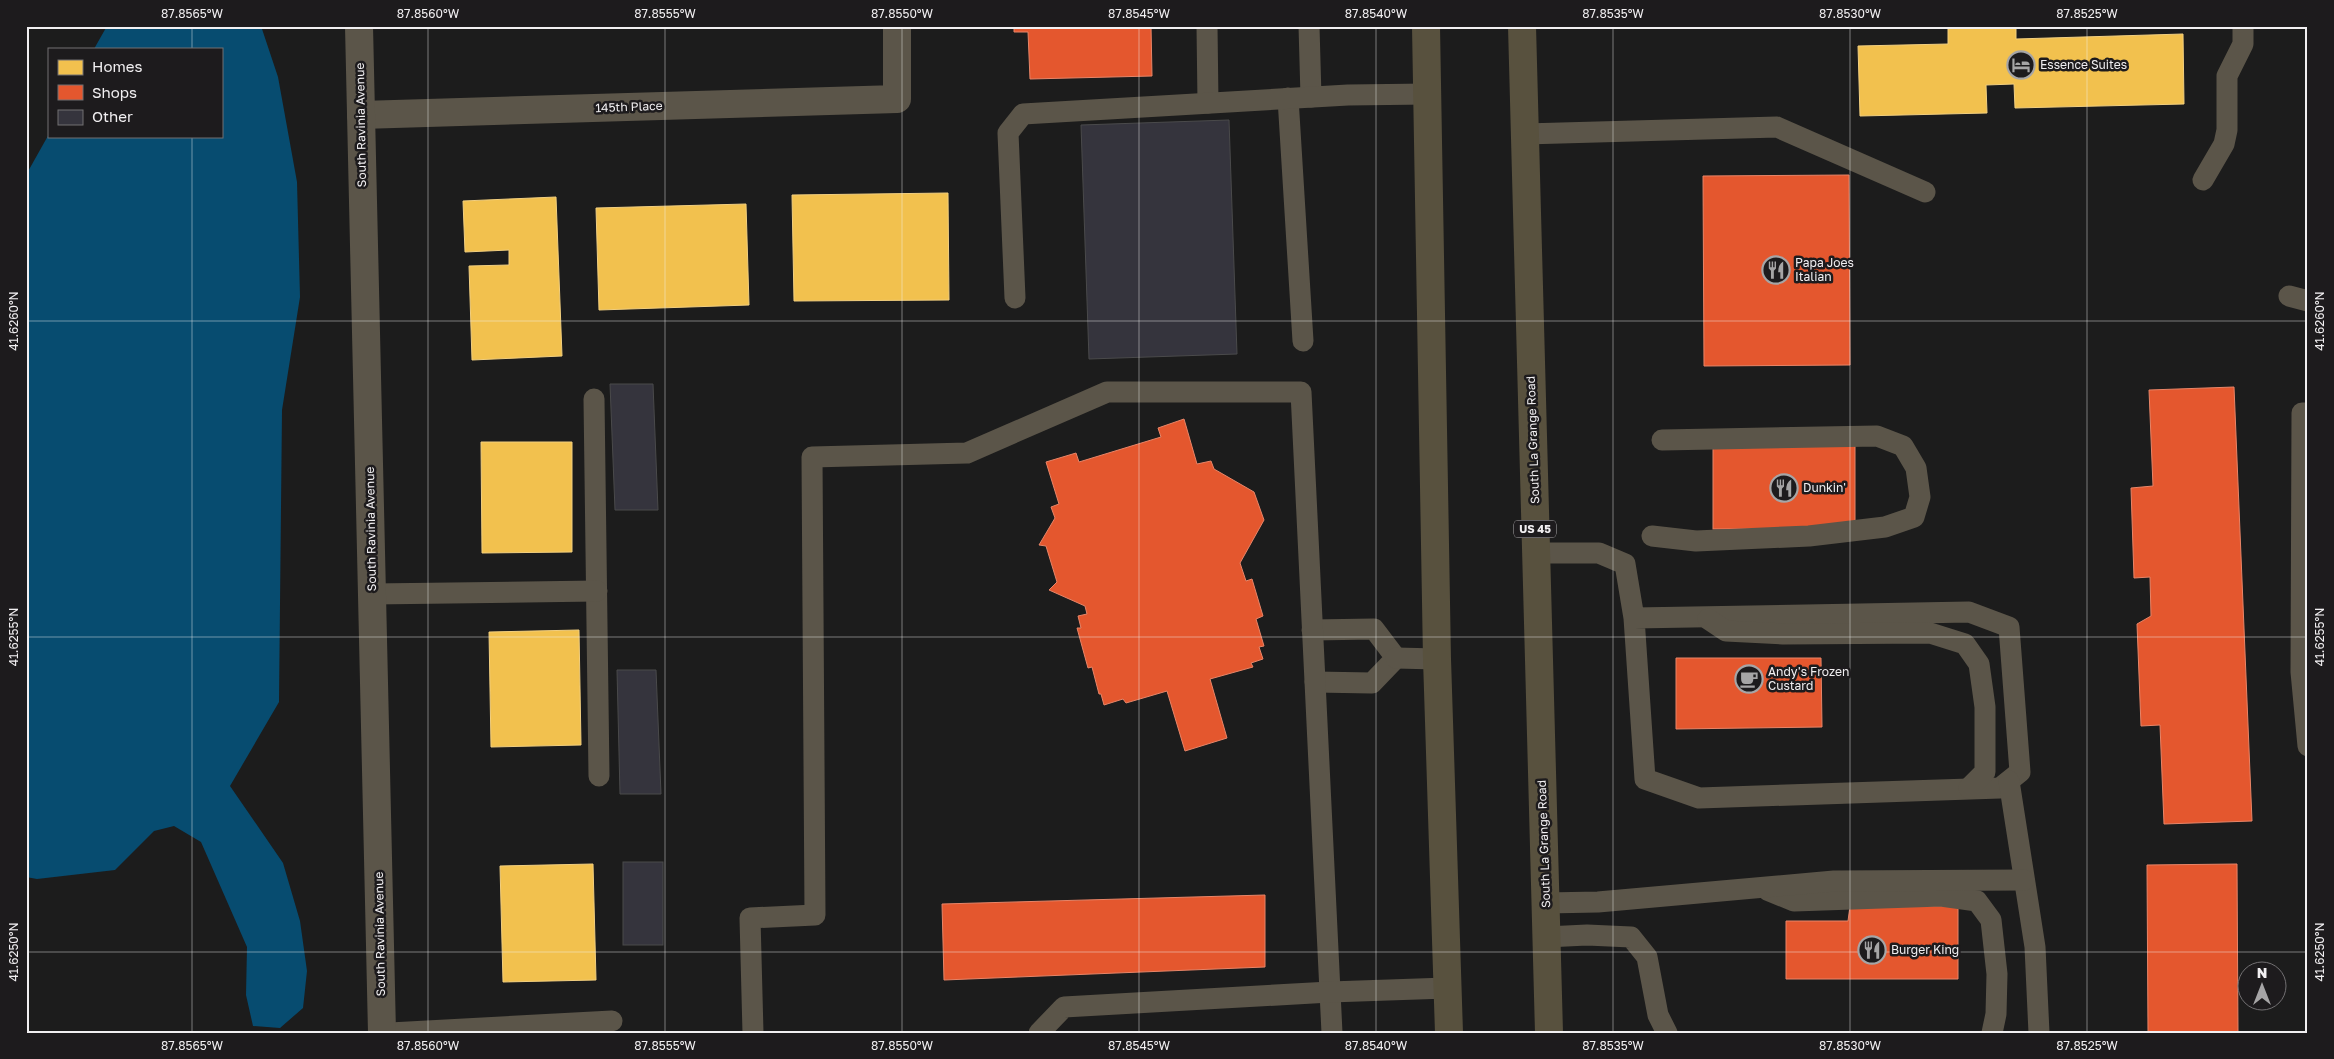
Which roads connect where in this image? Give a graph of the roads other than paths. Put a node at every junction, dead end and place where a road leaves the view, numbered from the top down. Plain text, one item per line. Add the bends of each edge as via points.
1 (359, 26) edge
2 (897, 26) edge
3 (1207, 26) edge
4 (1309, 26) edge
5 (1426, 26) edge
6 (1522, 26) edge
7 (2243, 26) edge
8 (1428, 94) junction
9 (1311, 97) junction
10 (1288, 98) junction
11 (1208, 102) junction
12 (361, 115) junction
13 (1525, 134) junction
14 (2203, 180) dead end
15 (1924, 192) dead end
16 (1015, 298) dead end
17 (1304, 341) dead end
18 (594, 399) dead end
19 (2308, 413) edge
20 (1662, 440) dead end
21 (1652, 536) dead end
22 (1536, 553) junction
23 (597, 591) junction
24 (372, 594) junction
25 (1705, 617) junction
26 (1634, 618) junction
27 (1312, 630) junction
28 (1396, 658) junction
29 (1437, 659) junction
30 (1315, 682) junction
31 (2308, 746) edge
32 (598, 776) dead end
33 (2009, 781) junction
34 (1969, 788) junction
35 (2024, 880) junction
36 (1761, 888) junction
37 (1546, 903) junction
38 (1546, 937) junction
39 (1448, 988) junction
40 (1330, 992) junction
41 (612, 1021) dead end
42 (382, 1033) edge
43 (390, 1033) edge
44 (753, 1033) edge
45 (1039, 1033) edge
46 (1332, 1033) edge
47 (1449, 1033) edge
48 (1549, 1033) edge
49 (1667, 1033) edge
50 (1992, 1033) edge
51 (2039, 1033) edge

1 - 12 street, South Ravinia Avenue
2 - 12 street, 145th Place via 898,99
3 - 11 lane
4 - 9 lane
5 - 8 highway
6 - 13 highway, South La Grange Road / US 45
7 - 14 lane via 2243,44 2227,76 2224,144
8 - 9 lane
8 - 29 highway
9 - 10 lane
10 - 11 lane
10 - 17 lane
11 - 16 lane via 1024,114 1008,134
12 - 24 street, South Ravinia Avenue
13 - 15 lane via 1777,126
13 - 22 highway, South La Grange Road / US 45
18 - 23 lane
19 - 31 lane via 2302,413 2301,672
20 - 21 lane via 1877,436 1903,446 1916,468 1920,497 1914,517 1885,527 1809,536 1696,541
22 - 26 lane via 1599,553 1625,564
22 - 37 highway, South La Grange Road / US 45
23 - 24 lane
23 - 32 lane
24 - 42 street, South Ravinia Avenue
25 - 26 lane
25 - 33 lane via 1969,612 2009,627 2020,772
25 - 34 lane via 1726,631 1930,633 1965,644 1980,664 1985,707 1985,772
26 - 34 lane via 1644,779 1698,798
27 - 28 lane via 1374,629
27 - 30 lane
27 - 44 lane via 1301,392 1107,392 967,453 812,457 815,915 750,918
28 - 29 lane
28 - 30 lane via 1372,683
29 - 39 highway
30 - 40 lane
33 - 34 lane via 2000,788
33 - 35 lane
35 - 36 lane via 1834,881
35 - 51 lane via 2035,947
36 - 37 lane via 1598,902
36 - 50 lane via 1794,901 1941,896 1977,901 1991,920 1997,974
37 - 38 highway, South La Grange Road / US 45
38 - 48 highway, South La Grange Road / US 45
38 - 49 lane via 1631,937 1647,957 1658,1015
39 - 40 lane
39 - 47 highway
40 - 45 lane via 1064,1007
40 - 46 lane
41 - 43 lane

